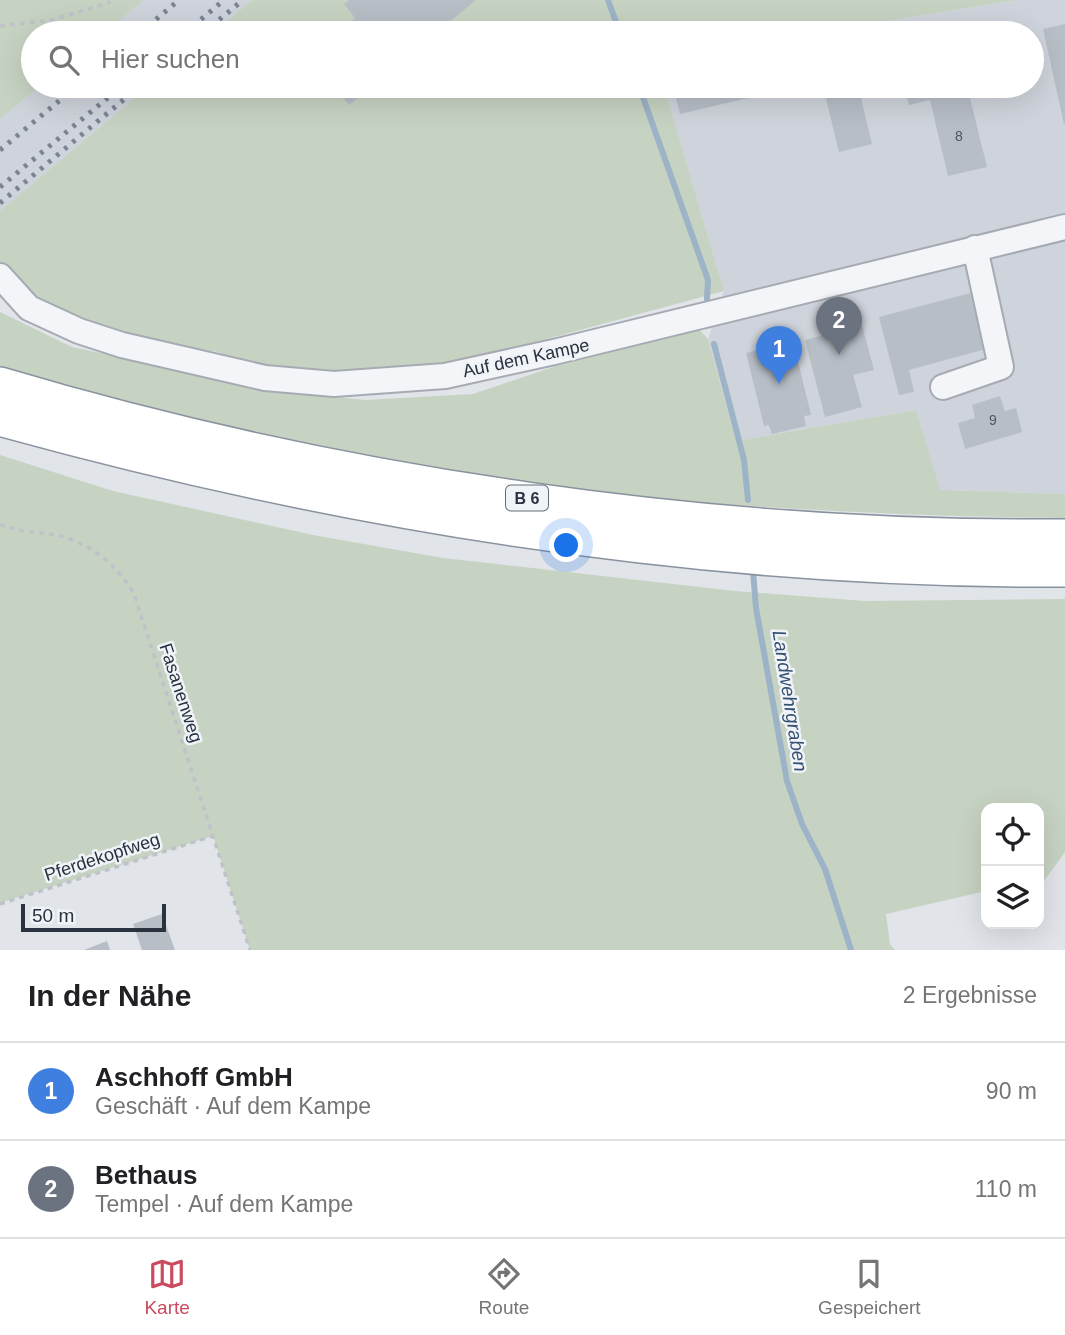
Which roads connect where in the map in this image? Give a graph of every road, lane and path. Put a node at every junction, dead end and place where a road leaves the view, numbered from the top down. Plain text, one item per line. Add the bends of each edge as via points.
1 (111, 2) dead end
2 (43, 21) edge
3 (21, 24) edge
4 (0, 26) edge
5 (1065, 227) edge
6 (975, 248) junction
7 (0, 276) edge
8 (0, 385) edge
9 (943, 387) dead end
10 (0, 418) edge
11 (0, 525) edge
12 (1065, 537) edge
13 (1065, 569) edge
14 (213, 836) junction
15 (0, 904) edge
16 (250, 950) edge

1 - 2 path
3 - 4 path
5 - 6 street, Auf dem Kampe
6 - 7 street, Auf dem Kampe via 445,376 334,384 265,379 122,345 29,308
6 - 9 street via 1001,367
8 - 12 highway, B 6 via 149,427 333,466 520,498 851,532
10 - 13 highway, B 6 via 143,458 296,491 539,533 848,564
11 - 14 path, Fasanenweg via 59,536 88,547 124,576 134,594
14 - 15 path, Pferdekopfweg
14 - 16 path, Fasanenweg

